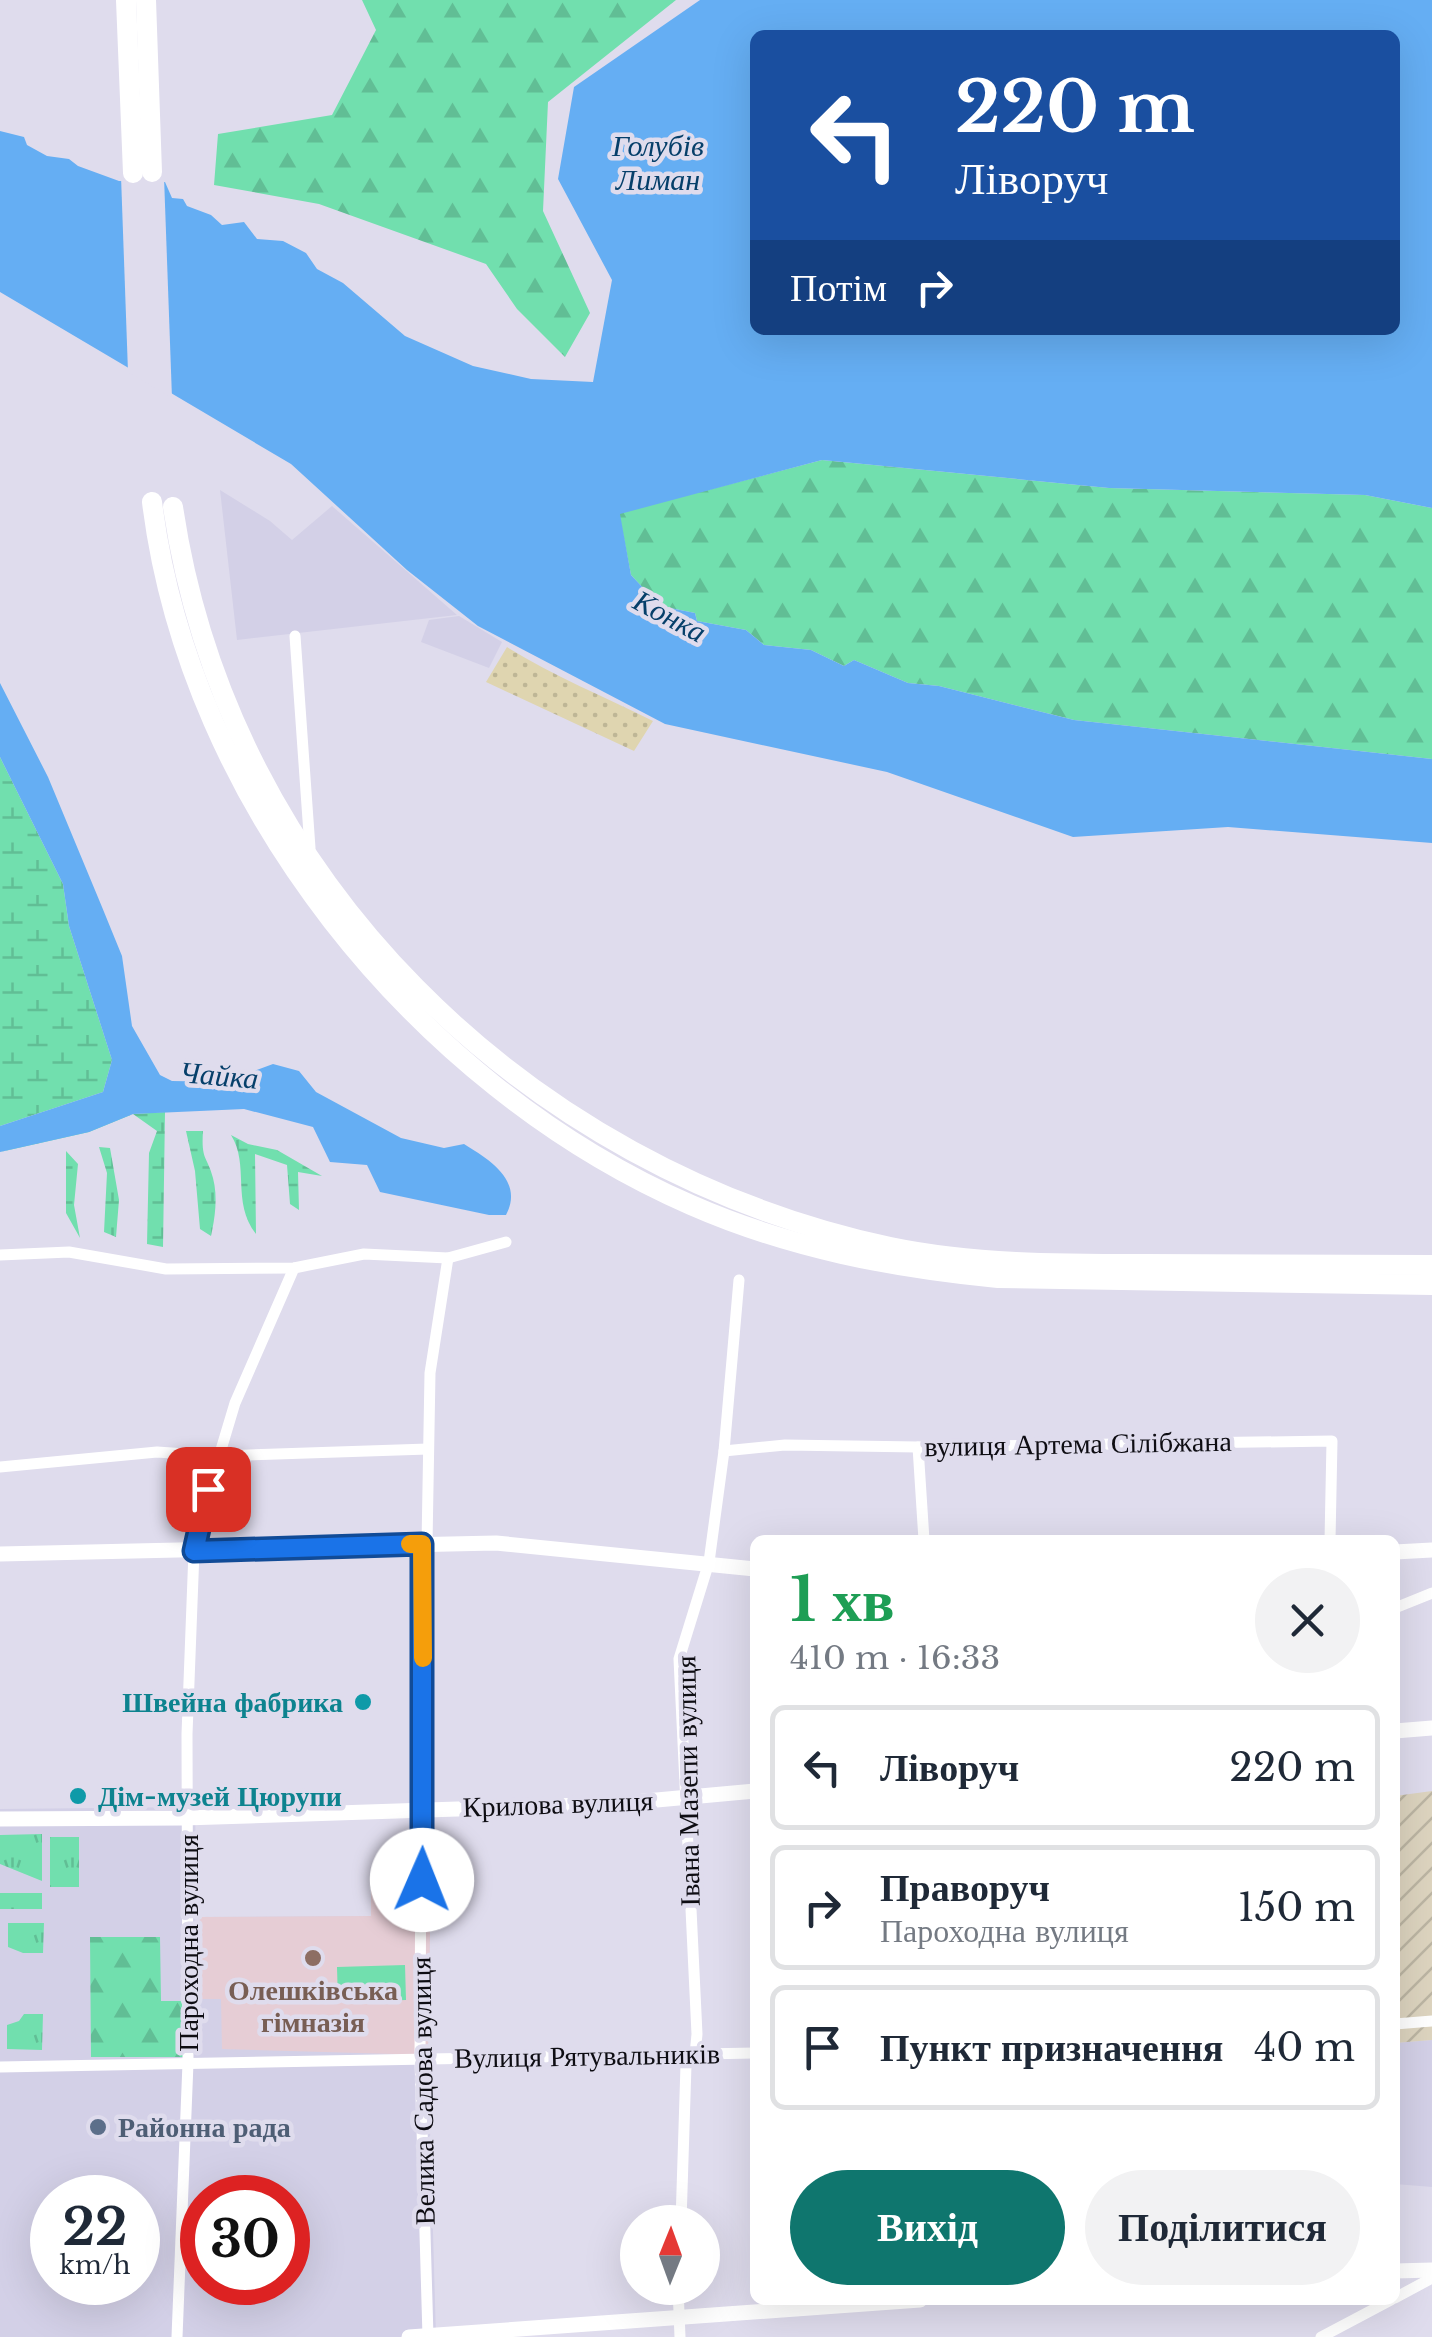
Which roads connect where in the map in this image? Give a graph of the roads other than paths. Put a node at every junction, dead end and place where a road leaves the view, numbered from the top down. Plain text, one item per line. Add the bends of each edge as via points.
1 (137, 9) edge
2 (142, 172) dead end
3 (295, 636) dead end
4 (311, 858) junction
5 (506, 1242) dead end
6 (0, 1256) edge
7 (448, 1258) junction
8 (1432, 1265) edge
9 (294, 1268) junction
10 (740, 1280) dead end
11 (1432, 1285) edge
12 (918, 1447) junction
13 (428, 1449) junction
14 (724, 1451) junction
15 (218, 1456) junction
16 (0, 1467) edge
17 (924, 1535) edge
18 (1330, 1535) edge
19 (425, 1544) junction
20 (1432, 1550) edge
21 (194, 1551) junction
22 (1400, 1552) edge
23 (0, 1554) edge
24 (710, 1562) junction
25 (750, 1568) edge
26 (1432, 1592) edge
27 (1400, 1606) edge
28 (1432, 1728) edge
29 (1400, 1731) edge
30 (750, 1791) edge
31 (683, 1799) junction
32 (423, 1809) junction
33 (189, 1818) junction
34 (0, 1820) edge
35 (1432, 2021) edge
36 (1400, 2024) edge
37 (750, 2053) edge
38 (695, 2055) junction
39 (420, 2059) junction
40 (188, 2064) junction
41 (0, 2067) edge
42 (682, 2205) edge
43 (1432, 2270) edge
44 (1400, 2271) edge
45 (1432, 2278) edge
46 (1400, 2295) edge
47 (678, 2305) edge
48 (839, 2305) edge
49 (1382, 2305) edge
50 (678, 2315) junction
51 (428, 2336) edge
52 (178, 2337) edge
53 (409, 2337) edge
54 (680, 2337) edge
55 (1321, 2337) edge

1 - 2 highway
3 - 4 street
4 - 8 highway via 364,930 478,1048 606,1139 762,1209 822,1230 961,1258
4 - 11 highway via 226,704 163,505 166,580 192,672 255,806 304,886 398,998 459,1056 612,1164 690,1204 802,1246 931,1272
5 - 7 street
6 - 9 street via 69,1252 166,1268
7 - 9 street via 364,1254
7 - 13 street, Велика Садова вулиця via 430,1373
9 - 15 street, Пароходна вулиця
10 - 14 street, Івана Мазепи вулиця
12 - 14 street, вулиця Артема Сілібжана
12 - 17 street
12 - 18 street, вулиця Артема Сілібжана via 1332,1440
13 - 15 street
13 - 19 street, Велика Садова вулиця
14 - 24 street, Івана Мазепи вулиця
15 - 16 street via 157,1452
15 - 21 street, Пароходна вулиця
19 - 21 street
19 - 24 street via 496,1543
19 - 32 street, Велика Садова вулиця
20 - 22 street
21 - 23 street
21 - 33 street, Пароходна вулиця
24 - 25 street
24 - 31 street, Івана Мазепи вулиця via 678,1660
26 - 27 street
28 - 29 street
30 - 31 street, Крилова вулиця
31 - 32 street, Крилова вулиця
31 - 38 street, Івана Мазепи вулиця
32 - 33 street, Крилова вулиця
32 - 39 street, Велика Садова вулиця
33 - 34 street, Крилова вулиця
33 - 40 street, Пароходна вулиця
35 - 36 street
37 - 38 street, Вулиця Рятувальників
38 - 39 street, Вулиця Рятувальників
38 - 42 street, Івана Мазепи вулиця via 686,2065
39 - 40 street, Вулиця Рятувальників
39 - 51 street, Велика Садова вулиця
40 - 41 street, Вулиця Рятувальників
40 - 52 street, Пароходна вулиця
43 - 44 street
45 - 46 street
47 - 50 street
48 - 50 street
49 - 55 street
50 - 51 street
50 - 54 street
51 - 53 street

